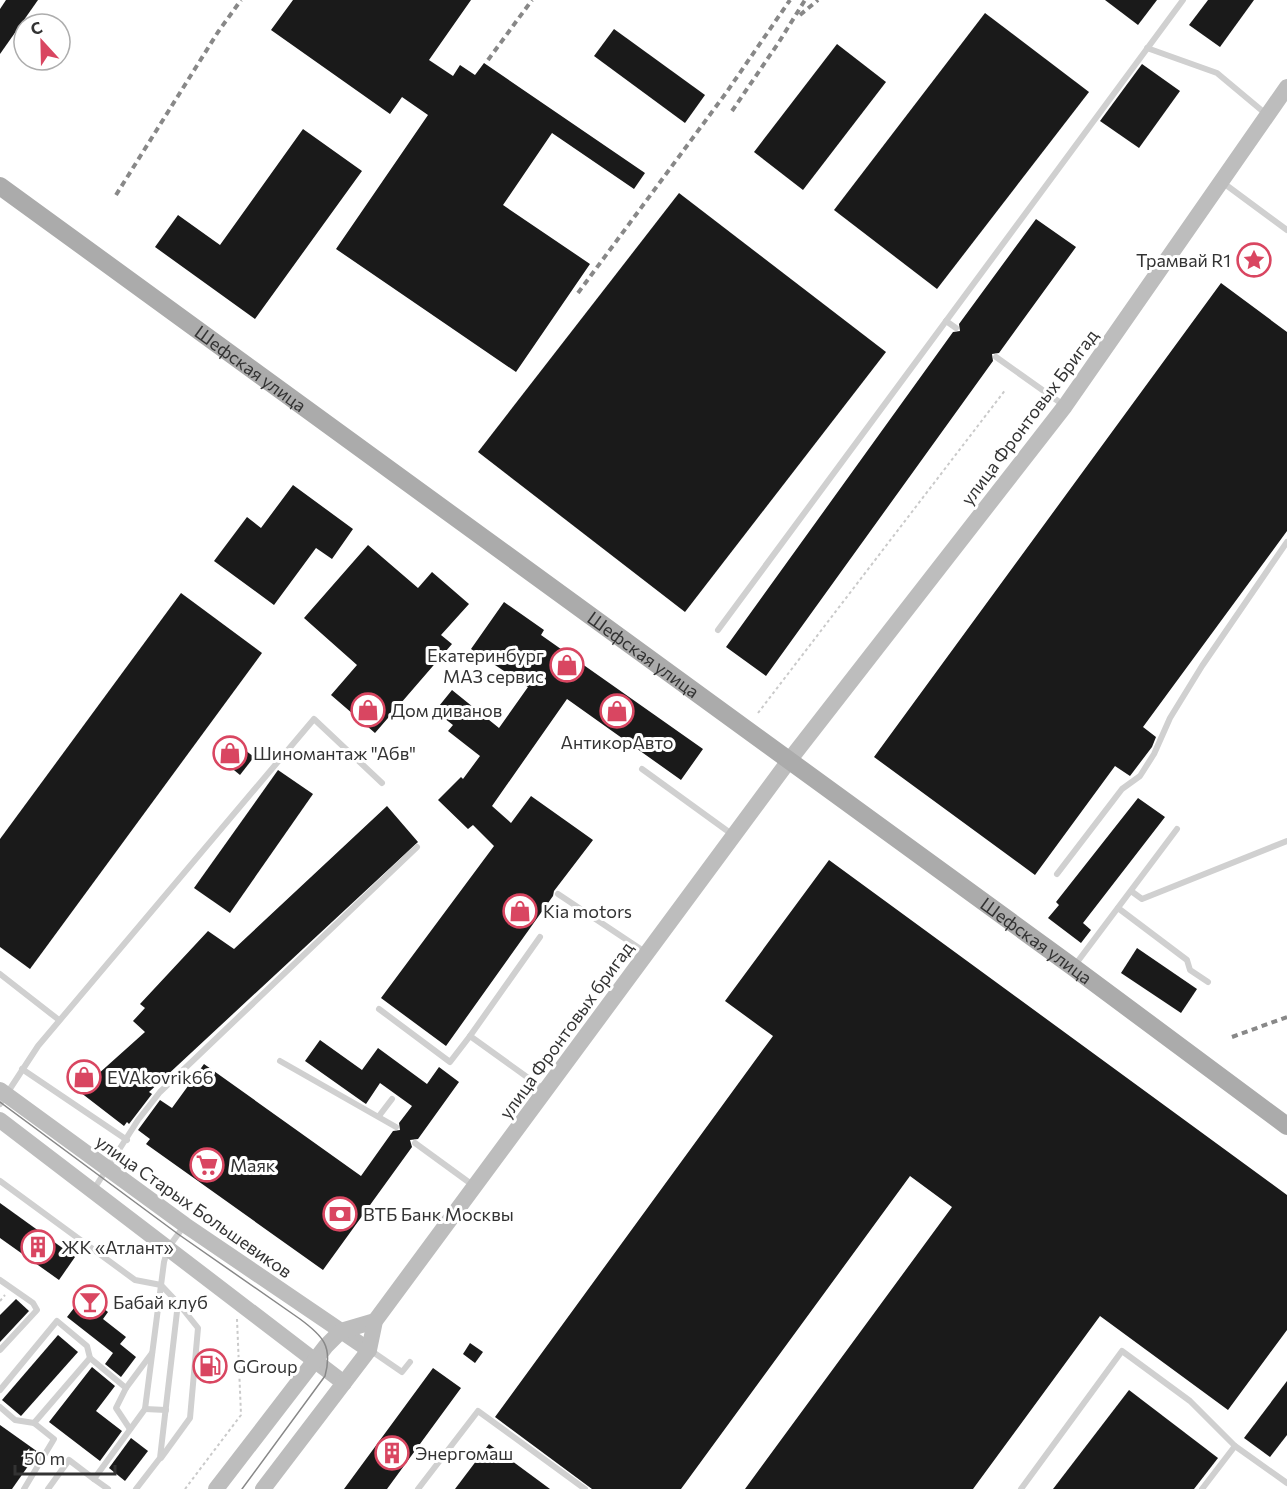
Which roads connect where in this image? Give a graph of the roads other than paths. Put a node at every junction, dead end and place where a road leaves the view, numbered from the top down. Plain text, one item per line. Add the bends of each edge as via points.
1 (1183, 0) edge
2 (1147, 48) junction
3 (1287, 87) edge
4 (1266, 114) junction
5 (1221, 181) junction
6 (0, 186) edge
7 (1287, 230) edge
8 (946, 321) junction
9 (956, 328) dead end
10 (996, 357) dead end
11 (1065, 406) junction
12 (1287, 542) edge
13 (718, 630) dead end
14 (788, 762) junction
15 (642, 769) dead end
16 (382, 783) dead end
17 (1177, 829) dead end
18 (733, 835) junction
19 (1287, 841) edge
20 (417, 847) dead end
21 (1057, 874) dead end
22 (1131, 891) junction
23 (558, 894) dead end
24 (1118, 908) junction
25 (540, 937) dead end
26 (646, 953) junction
27 (1073, 968) junction
28 (0, 974) edge
29 (1208, 982) dead end
30 (379, 1009) dead end
31 (59, 1020) junction
32 (470, 1036) junction
33 (280, 1061) dead end
34 (22, 1069) junction
35 (546, 1090) junction
36 (2, 1096) edge
37 (392, 1100) dead end
38 (379, 1116) junction
39 (0, 1120) edge
40 (1287, 1126) edge
41 (396, 1127) dead end
42 (127, 1140) junction
43 (415, 1143) dead end
44 (107, 1170) junction
45 (0, 1181) edge
46 (474, 1186) junction
47 (94, 1190) junction
48 (184, 1226) junction
49 (168, 1248) junction
50 (0, 1280) edge
51 (161, 1285) junction
52 (178, 1303) junction
53 (375, 1321) junction
54 (341, 1331) junction
55 (0, 1350) edge
56 (369, 1350) junction
57 (152, 1353) junction
58 (90, 1358) junction
59 (314, 1361) junction
60 (410, 1362) dead end
61 (344, 1383) junction
62 (126, 1388) junction
63 (0, 1390) edge
64 (0, 1407) edge
65 (145, 1409) junction
66 (166, 1410) junction
67 (34, 1423) junction
68 (130, 1430) junction
69 (1235, 1446) junction
70 (160, 1458) junction
71 (94, 1479) junction
72 (1287, 1483) edge
73 (24, 1489) edge
74 (48, 1489) edge
75 (108, 1489) edge
76 (136, 1489) edge
77 (216, 1489) edge
78 (263, 1489) edge
79 (418, 1489) edge
80 (585, 1489) edge
81 (1022, 1489) edge
82 (1202, 1489) edge

1 - 2 lane
2 - 4 lane via 1216,73
2 - 8 lane
3 - 4 main road, улица Фронтовых Бригад
4 - 5 main road, улица Фронтовых Бригад
5 - 7 lane
5 - 11 main road, улица Фронтовых Бригад
6 - 14 main road, Шефская улица
8 - 9 lane
8 - 13 lane
10 - 11 lane
11 - 14 main road, улица Фронтовых Бригад
12 - 21 lane via 1202,666 1140,776 1122,789
14 - 18 main road, улица Фронтовых бригад
14 - 27 main road, Шефская улица
15 - 18 lane
16 - 31 lane via 314,719
17 - 22 lane
18 - 26 main road, улица Фронтовых бригад
19 - 22 lane via 1142,899
20 - 42 lane via 160,1092
22 - 24 lane
23 - 26 lane
24 - 27 lane
24 - 29 lane via 1187,960 1190,970
25 - 32 lane
26 - 35 main road, улица Фронтовых бригад
27 - 40 main road, Шефская улица
28 - 31 lane
30 - 32 lane via 450,1062
31 - 34 lane
32 - 35 lane
33 - 38 lane
34 - 36 lane
34 - 42 lane
35 - 46 main road, улица Фронтовых бригад
36 - 44 main road, улица Старых Большевиков
37 - 38 lane
38 - 41 lane
39 - 47 main road
42 - 44 lane
43 - 46 lane
44 - 47 lane
44 - 48 main road, улица Старых Большевиков
45 - 51 lane via 135,1280
46 - 53 main road, улица Фронтовых бригад
47 - 49 main road
48 - 49 lane
48 - 54 main road, улица Старых Большевиков
49 - 51 lane
49 - 59 main road
50 - 55 lane via 37,1311
51 - 52 lane
51 - 57 lane
52 - 66 lane
52 - 70 lane via 198,1328 190,1418
53 - 54 main road
53 - 56 main road, улица Фронтовых бригад
54 - 56 main road, улица Старых Большевиков
54 - 59 main road
56 - 60 lane via 402,1372
56 - 61 main road, улица Фронтовых бригад
57 - 62 lane
57 - 65 lane
58 - 62 lane
58 - 63 lane via 87,1346 57,1322
58 - 67 lane
59 - 61 main road
59 - 77 main road
61 - 78 main road, улица Фронтовых бригад
62 - 68 lane via 116,1408
64 - 67 lane via 15,1420
65 - 66 lane
65 - 68 lane
66 - 70 lane
67 - 73 lane via 54,1439
68 - 71 lane
69 - 72 lane
69 - 81 lane via 1190,1401 1122,1351
69 - 82 lane
70 - 76 lane
71 - 74 lane via 69,1460
71 - 75 lane
79 - 80 lane via 478,1411

